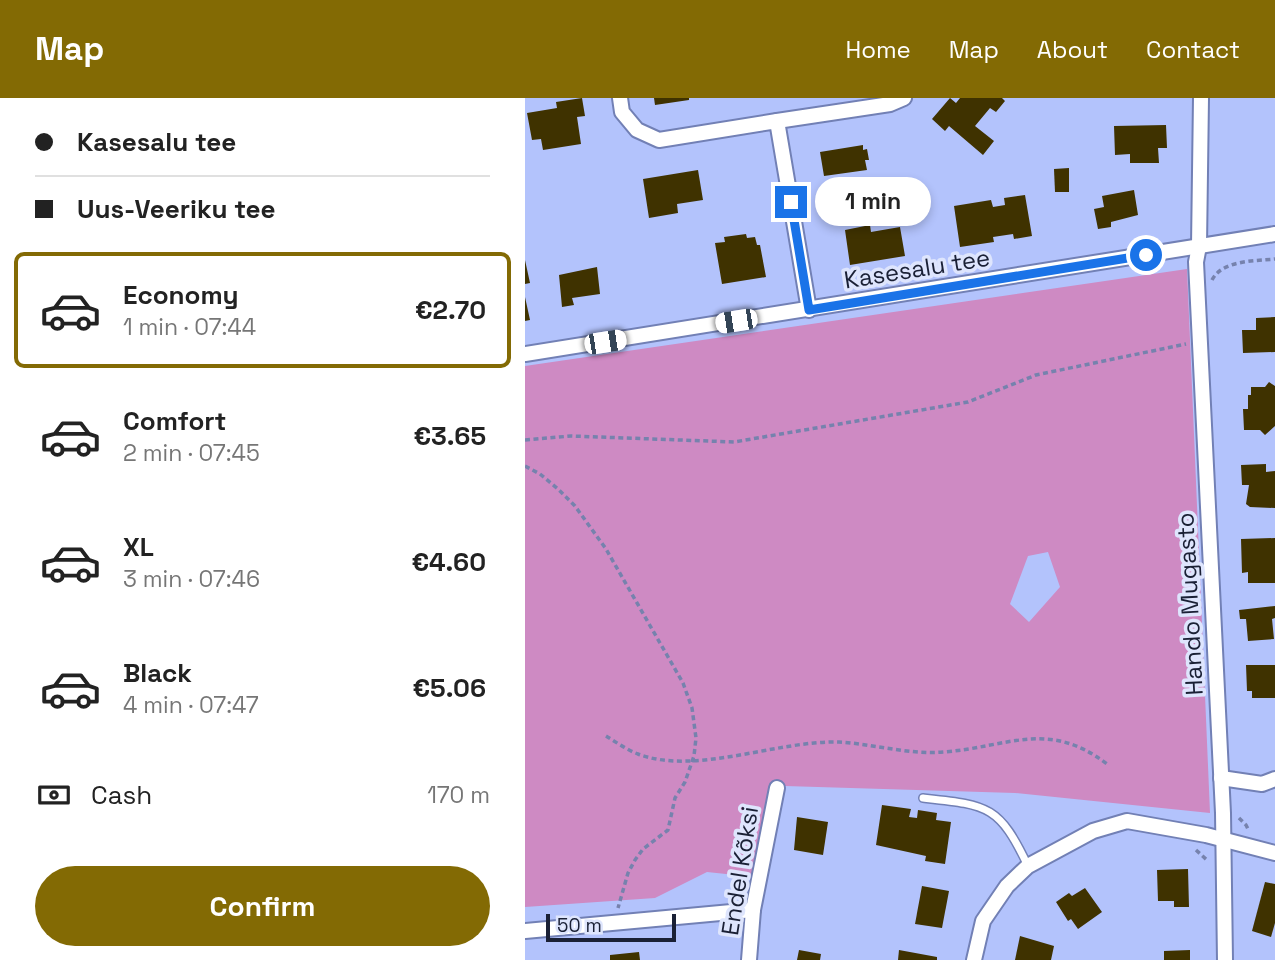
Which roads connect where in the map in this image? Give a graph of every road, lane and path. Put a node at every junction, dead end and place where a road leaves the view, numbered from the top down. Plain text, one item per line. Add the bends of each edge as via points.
1 (620, 98) edge
2 (904, 98) edge
3 (1201, 98) edge
4 (777, 121) junction
5 (1275, 234) edge
6 (1199, 246) junction
7 (1275, 259) edge
8 (1211, 282) dead end
9 (809, 310) junction
10 (1192, 343) dead end
11 (525, 354) edge
12 (525, 440) edge
13 (525, 466) edge
14 (606, 736) dead end
15 (692, 760) junction
16 (1107, 764) dead end
17 (1221, 778) junction
18 (1275, 779) edge
19 (777, 788) dead end
20 (923, 798) dead end
21 (1236, 810) dead end
22 (1223, 841) junction
23 (1188, 846) dead end
24 (1245, 846) junction
25 (1275, 853) edge
26 (1223, 865) junction
27 (1028, 866) junction
28 (753, 910) junction
29 (614, 922) junction
30 (525, 931) edge
31 (749, 960) edge
32 (974, 960) edge
33 (1225, 960) edge

1 - 4 street via 622,111 637,130 659,141
2 - 4 street
3 - 6 street, Hando Mugasto
4 - 9 street
5 - 6 street, Kasesalu tee
6 - 9 street, Kasesalu tee
6 - 17 street, Hando Mugasto via 1196,262
7 - 8 path via 1228,266
9 - 11 street, Kasesalu tee
10 - 12 path via 1036,375 968,402 734,442 571,436
13 - 15 path via 558,489 590,526 669,656 692,708 696,738
14 - 15 path via 638,754
15 - 16 path via 826,743 929,753 1021,739 1056,739 1087,750
15 - 29 path via 675,798 668,830 643,849 628,873
17 - 18 street via 1262,784
17 - 22 street, Hando Mugasto
19 - 28 street, Endel Kõksi
20 - 27 lane via 966,802 998,816
21 - 24 path via 1249,831
22 - 24 street
22 - 26 street, Hando Mugasto
22 - 27 street via 1127,821 1093,831
23 - 26 path via 1210,863
24 - 25 street
26 - 33 street, Hando Mugasto
27 - 32 street via 982,921
28 - 29 street
28 - 31 street, Endel Kõksi
29 - 30 street

